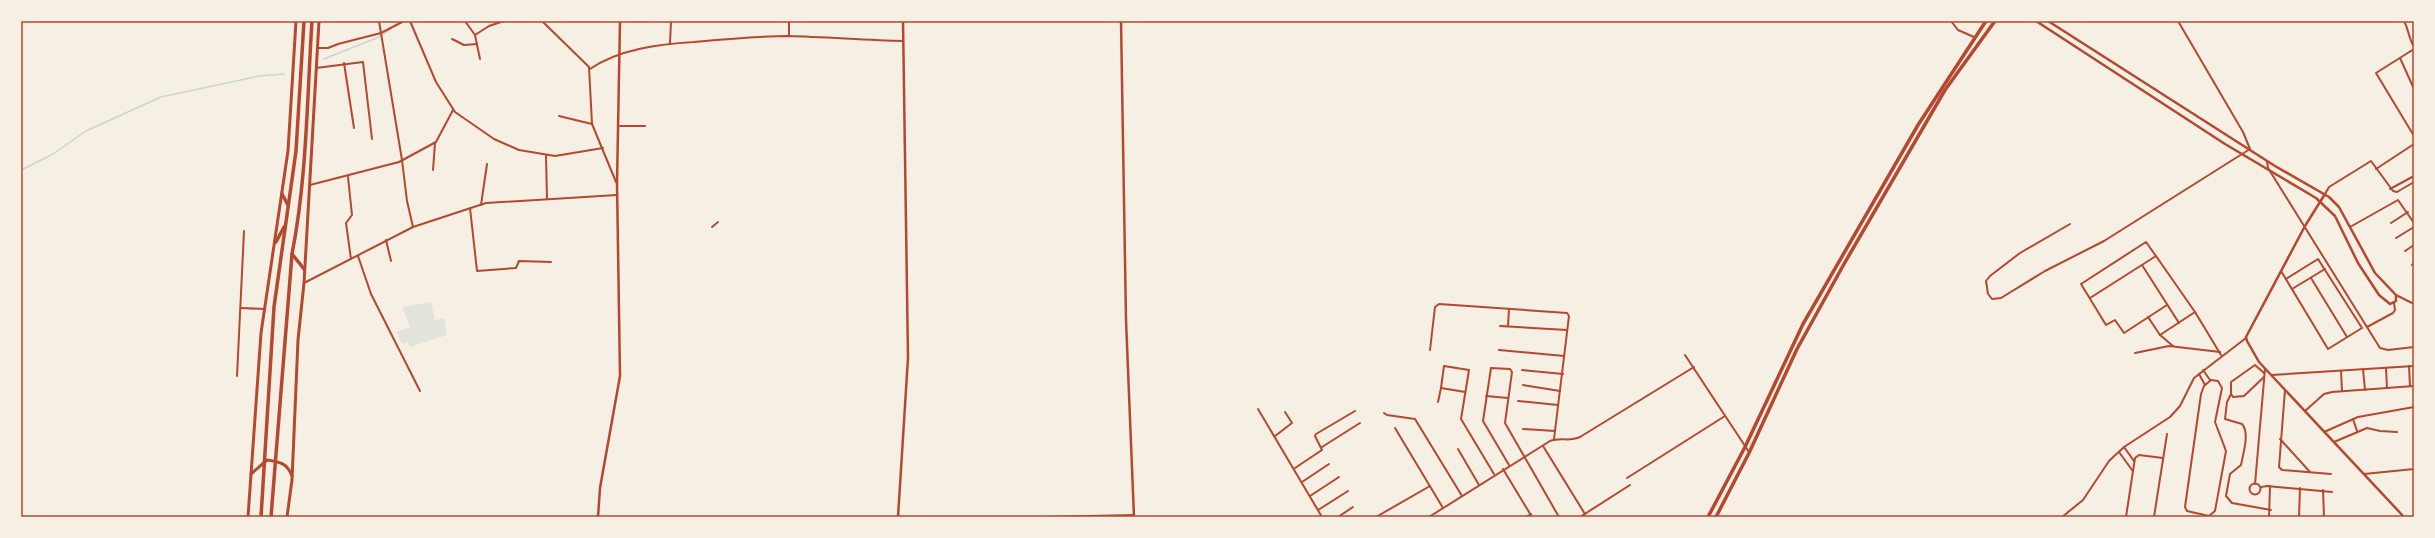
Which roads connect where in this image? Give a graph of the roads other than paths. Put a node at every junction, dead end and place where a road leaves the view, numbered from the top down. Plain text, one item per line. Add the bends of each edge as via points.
1 (296, 21) edge
2 (304, 21) edge
3 (312, 21) edge
4 (319, 21) edge
5 (379, 21) edge
6 (404, 21) edge
7 (410, 21) edge
8 (465, 21) edge
9 (504, 21) edge
10 (542, 21) edge
11 (620, 21) edge
12 (671, 21) edge
13 (789, 21) edge
14 (903, 21) edge
15 (1121, 21) edge
16 (1951, 21) edge
17 (1986, 21) edge
18 (1995, 21) edge
19 (2036, 21) edge
20 (2048, 21) edge
21 (2178, 21) edge
22 (2404, 21) edge
23 (381, 33) junction
24 (311, 35) junction
25 (318, 35) junction
26 (475, 36) junction
27 (790, 36) junction
28 (1974, 37) junction
29 (452, 39) dead end
30 (903, 41) junction
31 (477, 44) junction
32 (670, 44) junction
33 (317, 48) junction
34 (2414, 48) edge
35 (619, 56) junction
36 (2400, 58) junction
37 (480, 59) dead end
38 (344, 63) junction
39 (316, 68) junction
40 (590, 69) junction
41 (2414, 88) edge
42 (453, 110) junction
43 (559, 116) dead end
44 (592, 124) junction
45 (620, 126) junction
46 (645, 126) dead end
47 (354, 128) dead end
48 (2414, 136) edge
49 (372, 139) dead end
50 (435, 143) junction
51 (2414, 144) edge
52 (603, 148) junction
53 (2250, 149) junction
54 (2243, 154) junction
55 (546, 155) junction
56 (402, 160) junction
57 (2267, 161) junction
58 (487, 164) dead end
59 (2268, 168) junction
60 (2376, 169) junction
61 (433, 170) dead end
62 (2414, 176) edge
63 (348, 177) junction
64 (2414, 182) edge
65 (617, 183) junction
66 (309, 186) junction
67 (2390, 189) junction
68 (282, 194) junction
69 (617, 194) junction
70 (2325, 194) junction
71 (547, 199) junction
72 (2320, 201) junction
73 (481, 205) junction
74 (288, 206) junction
75 (470, 208) junction
76 (2408, 212) junction
77 (1864, 216) junction
78 (2414, 216) edge
79 (2411, 218) junction
80 (1869, 219) junction
81 (718, 222) dead end
82 (2391, 223) dead end
83 (2414, 223) edge
84 (2070, 224) dead end
85 (286, 225) junction
86 (2305, 226) junction
87 (413, 227) junction
88 (2350, 227) junction
89 (2414, 227) edge
90 (712, 228) dead end
91 (244, 231) dead end
92 (2396, 238) dead end
93 (386, 240) junction
94 (276, 242) junction
95 (2414, 245) edge
96 (2405, 251) dead end
97 (292, 254) junction
98 (358, 256) junction
99 (2156, 256) junction
100 (351, 259) junction
101 (391, 261) dead end
102 (551, 262) dead end
103 (2142, 265) junction
104 (304, 269) junction
105 (2325, 269) junction
106 (2281, 271) junction
107 (2311, 278) junction
108 (2286, 279) junction
109 (304, 283) junction
110 (2292, 289) junction
111 (2396, 295) junction
112 (2090, 298) junction
113 (2394, 303) junction
114 (2414, 304) edge
115 (2167, 305) junction
116 (241, 308) junction
117 (265, 309) junction
118 (1509, 309) junction
119 (2195, 312) junction
120 (2148, 317) junction
121 (2179, 323) junction
122 (1500, 326) dead end
123 (1508, 326) junction
124 (2367, 327) junction
125 (1567, 330) junction
126 (2160, 334) junction
127 (2246, 337) junction
128 (2347, 337) junction
129 (2174, 346) junction
130 (2414, 347) edge
131 (1430, 350) dead end
132 (1499, 350) dead end
133 (2135, 353) dead end
134 (2221, 354) junction
135 (1685, 355) dead end
136 (1564, 356) junction
137 (2409, 366) junction
138 (2414, 366) edge
139 (1694, 367) junction
140 (2265, 368) junction
141 (2386, 368) junction
142 (2363, 369) junction
143 (1522, 370) dead end
144 (2203, 370) junction
145 (2341, 371) junction
146 (1563, 374) junction
147 (2199, 374) junction
148 (2264, 374) junction
149 (2272, 375) junction
150 (237, 376) dead end
151 (2264, 377) junction
152 (2211, 380) junction
153 (1523, 385) dead end
154 (2205, 385) junction
155 (2410, 386) junction
156 (2414, 386) edge
157 (1441, 388) junction
158 (2387, 388) junction
159 (2285, 389) junction
160 (2365, 390) junction
161 (420, 391) dead end
162 (1560, 391) junction
163 (2342, 391) junction
164 (1465, 392) junction
165 (2231, 394) junction
166 (1486, 396) junction
167 (1508, 398) junction
168 (1518, 401) dead end
169 (1438, 402) dead end
170 (1558, 405) junction
171 (2414, 407) edge
172 (1258, 409) dead end
173 (1355, 411) dead end
174 (2305, 411) junction
175 (1285, 412) dead end
176 (1384, 413) dead end
177 (1725, 416) junction
178 (2353, 419) junction
179 (1360, 423) dead end
180 (1395, 428) dead end
181 (1522, 429) dead end
182 (1555, 431) junction
183 (2357, 431) junction
184 (2324, 432) junction
185 (2396, 432) dead end
186 (2167, 434) dead end
187 (1274, 436) junction
188 (1554, 439) junction
189 (2280, 439) junction
190 (2334, 442) junction
191 (1543, 446) junction
192 (1322, 447) junction
193 (1745, 447) junction
194 (2124, 448) junction
195 (1458, 449) dead end
196 (2119, 452) junction
197 (1749, 453) junction
198 (1524, 456) junction
199 (2163, 458) junction
200 (2134, 462) junction
201 (1329, 464) dead end
202 (1509, 465) junction
203 (1295, 468) junction
204 (1503, 469) junction
205 (2132, 470) junction
206 (2413, 470) edge
207 (2310, 472) junction
208 (251, 474) junction
209 (1494, 474) junction
210 (2331, 474) dead end
211 (2364, 474) junction
212 (292, 476) junction
213 (1339, 477) dead end
214 (1627, 478) dead end
215 (1302, 482) junction
216 (2255, 484) junction
217 (1479, 485) junction
218 (1630, 485) dead end
219 (1430, 486) junction
220 (2270, 486) junction
221 (2261, 488) junction
222 (2300, 488) junction
223 (2323, 490) junction
224 (1348, 491) dead end
225 (2332, 492) dead end
226 (1309, 496) junction
227 (1462, 497) junction
228 (1353, 507) dead end
229 (1444, 508) junction
230 (1318, 510) junction
231 (2271, 510) junction
232 (1530, 514) junction
233 (1585, 514) junction
234 (288, 516) edge
235 (1134, 516) edge
236 (248, 517) edge
237 (261, 517) edge
238 (271, 517) edge
239 (598, 517) edge
240 (898, 517) edge
241 (1046, 517) edge
242 (1322, 517) edge
243 (1338, 517) edge
244 (1376, 517) edge
245 (1429, 517) edge
246 (1526, 517) edge
247 (1532, 517) edge
248 (1559, 517) edge
249 (1580, 517) edge
250 (1708, 517) edge
251 (1716, 517) edge
252 (2062, 517) edge
253 (2126, 517) edge
254 (2154, 517) edge
255 (2269, 517) edge
256 (2298, 517) edge
257 (2324, 517) edge
258 (2404, 517) edge

1 - 68 main road via 288,151
2 - 74 highway via 296,151
3 - 24 highway
4 - 25 main road
5 - 23 street
6 - 23 street
7 - 42 street via 436,82
8 - 26 street
9 - 26 street via 489,26
10 - 40 street
11 - 35 street
12 - 32 street
13 - 27 street
14 - 30 street
15 - 235 street via 1126,320
16 - 28 street via 1958,30
17 - 28 highway
18 - 80 highway via 1945,90
19 - 54 street
20 - 53 street
21 - 53 street via 2243,132
22 - 34 street via 2409,28 2408,37
23 - 33 street via 327,49
23 - 56 street
24 - 25 main road
24 - 97 highway via 298,220
25 - 33 main road
26 - 31 street
27 - 30 street
27 - 32 street
28 - 77 highway via 1918,124
29 - 31 street via 464,45
30 - 240 street via 908,358
31 - 37 street
32 - 35 street
33 - 39 main road
34 - 36 street
35 - 40 street
35 - 45 street
36 - 41 street
36 - 48 street via 2376,73
38 - 39 street
38 - 47 street
38 - 49 street via 361,60 364,62
39 - 66 main road
40 - 44 street
42 - 50 street
42 - 55 street via 502,143 519,150
43 - 44 street
44 - 52 street
45 - 46 street
45 - 65 street
50 - 56 street
50 - 61 street
51 - 60 street
52 - 55 street via 555,156
52 - 65 street
53 - 54 street
53 - 57 street
54 - 59 street
54 - 84 street via 2093,248 2045,271 2001,298 1992,299 1988,294 1986,282 1990,276 2020,253
55 - 71 street
56 - 63 street via 391,166
56 - 87 street
57 - 59 street
57 - 70 street
58 - 73 street
59 - 72 street
59 - 86 street
60 - 67 street
60 - 70 street via 2371,161 2329,187
62 - 67 street
63 - 66 street
63 - 100 street via 352,215 346,222
64 - 67 street via 2397,192
65 - 69 street
66 - 104 main road
68 - 74 highway
68 - 94 main road
69 - 71 street
69 - 239 street via 620,376 600,488
70 - 72 street
70 - 88 street via 2340,208
71 - 73 street via 500,201
72 - 86 street
72 - 113 street via 2335,216 2358,263 2379,296 2386,302
73 - 75 street
74 - 85 highway
75 - 87 street
75 - 102 street via 477,271 516,268 519,261
76 - 79 street
76 - 82 street
76 - 88 street via 2398,200
77 - 80 highway
77 - 193 highway via 1803,324
78 - 79 street
79 - 83 street
80 - 197 highway via 1797,349
81 - 90 street
85 - 94 highway
85 - 237 highway via 274,307
86 - 106 street
86 - 124 street
87 - 93 street
88 - 111 street via 2375,273
89 - 92 street
91 - 116 street
93 - 98 street
93 - 101 street
94 - 117 main road
95 - 96 street
97 - 104 highway
97 - 238 highway
98 - 100 street
98 - 161 street via 371,294
99 - 103 street
99 - 112 street via 2146,242 2081,284
99 - 119 street
100 - 109 street
103 - 112 street
103 - 115 street
104 - 109 main road
105 - 107 street
105 - 108 street via 2318,259
105 - 128 street via 2362,328
106 - 108 street
106 - 127 street
107 - 110 street
107 - 128 street
108 - 110 street
109 - 212 main road via 298,340
110 - 128 street via 2328,349
111 - 113 street
111 - 114 street
112 - 120 street via 2106,325 2115,320 2124,333
113 - 124 street via 2393,313
115 - 120 street
115 - 121 street
116 - 117 street
116 - 150 street
117 - 208 main road via 260,334
118 - 123 street
118 - 125 street via 1566,313 1569,316
118 - 131 street via 1437,305
119 - 121 street
119 - 134 street
120 - 126 street
121 - 126 street
122 - 123 street
123 - 125 street
124 - 130 street via 2380,348 2384,350
125 - 136 street
126 - 129 street
127 - 134 street
127 - 140 street via 2252,353
129 - 133 street
129 - 134 street
132 - 136 street
134 - 144 street
135 - 139 street
136 - 146 street
137 - 138 street
137 - 141 street
137 - 155 street
139 - 177 street
139 - 188 street via 1580,437 1571,440
140 - 148 street
140 - 149 street
141 - 142 street
141 - 158 street
142 - 145 street
142 - 160 street
143 - 146 street
144 - 147 street
144 - 152 street
145 - 149 street
145 - 163 street
146 - 162 street
147 - 154 street
147 - 194 street via 2187,388 2176,410
148 - 151 street
148 - 165 street via 2255,365 2231,382
149 - 159 street
151 - 165 street via 2244,396 2234,397
151 - 216 street
152 - 154 street
152 - 154 street via 2218,381 2222,388 2215,422 2226,451 2215,512 2209,516 2188,511 2185,507 2201,394
153 - 162 street
155 - 156 street
155 - 158 street
157 - 164 street
157 - 164 street via 1446,365 1469,370
157 - 169 street
158 - 160 street
159 - 174 street
159 - 189 street
160 - 163 street
162 - 170 street
163 - 174 street via 2324,394
164 - 209 street via 1462,419
165 - 231 street via 2227,402 2225,419 2242,424 2246,429 2246,435 2241,465 2230,474 2226,496 2232,503
166 - 167 street
166 - 167 street via 1490,369 1510,370 1512,372
166 - 202 street via 1483,421
167 - 198 street via 1505,423
168 - 170 street
170 - 182 street
171 - 178 street
172 - 187 street
173 - 192 street via 1315,435
174 - 184 street
175 - 187 street via 1292,423
176 - 227 street via 1387,416 1415,420
177 - 193 street
177 - 214 street
178 - 183 street
178 - 184 street
179 - 192 street
180 - 219 street
181 - 182 street
182 - 188 street
183 - 185 street via 2370,428 2380,432
183 - 190 street
184 - 190 street
186 - 199 street
187 - 203 street
188 - 191 street
189 - 207 street
189 - 207 street via 2280,469
190 - 211 street
191 - 198 street
191 - 233 street
192 - 203 street via 1322,450
193 - 197 street
193 - 250 highway
194 - 196 street
194 - 200 street
195 - 217 street
196 - 205 street
196 - 252 street via 2109,461 2082,500
197 - 251 highway
198 - 202 street
198 - 248 street
199 - 200 street via 2139,455
199 - 254 street
200 - 205 street
201 - 215 street
202 - 204 street
203 - 215 street
204 - 209 street
204 - 232 street
205 - 253 street
206 - 211 street
207 - 210 street
208 - 212 main road via 267,460 286,465
208 - 236 main road
209 - 217 street
211 - 258 street
212 - 234 main road
213 - 226 street
215 - 226 street
216 - 221 street
216 - 221 street via 2250,488 2252,494 2259,494
217 - 227 street
218 - 233 street
219 - 229 street
219 - 244 street
220 - 221 street
220 - 222 street
220 - 231 street
222 - 223 street
222 - 256 street
223 - 225 street
223 - 257 street
224 - 230 street
226 - 230 street
227 - 229 street
228 - 243 street
229 - 245 street
230 - 242 street
231 - 255 street
232 - 246 street
232 - 247 street
233 - 249 street
235 - 241 street

